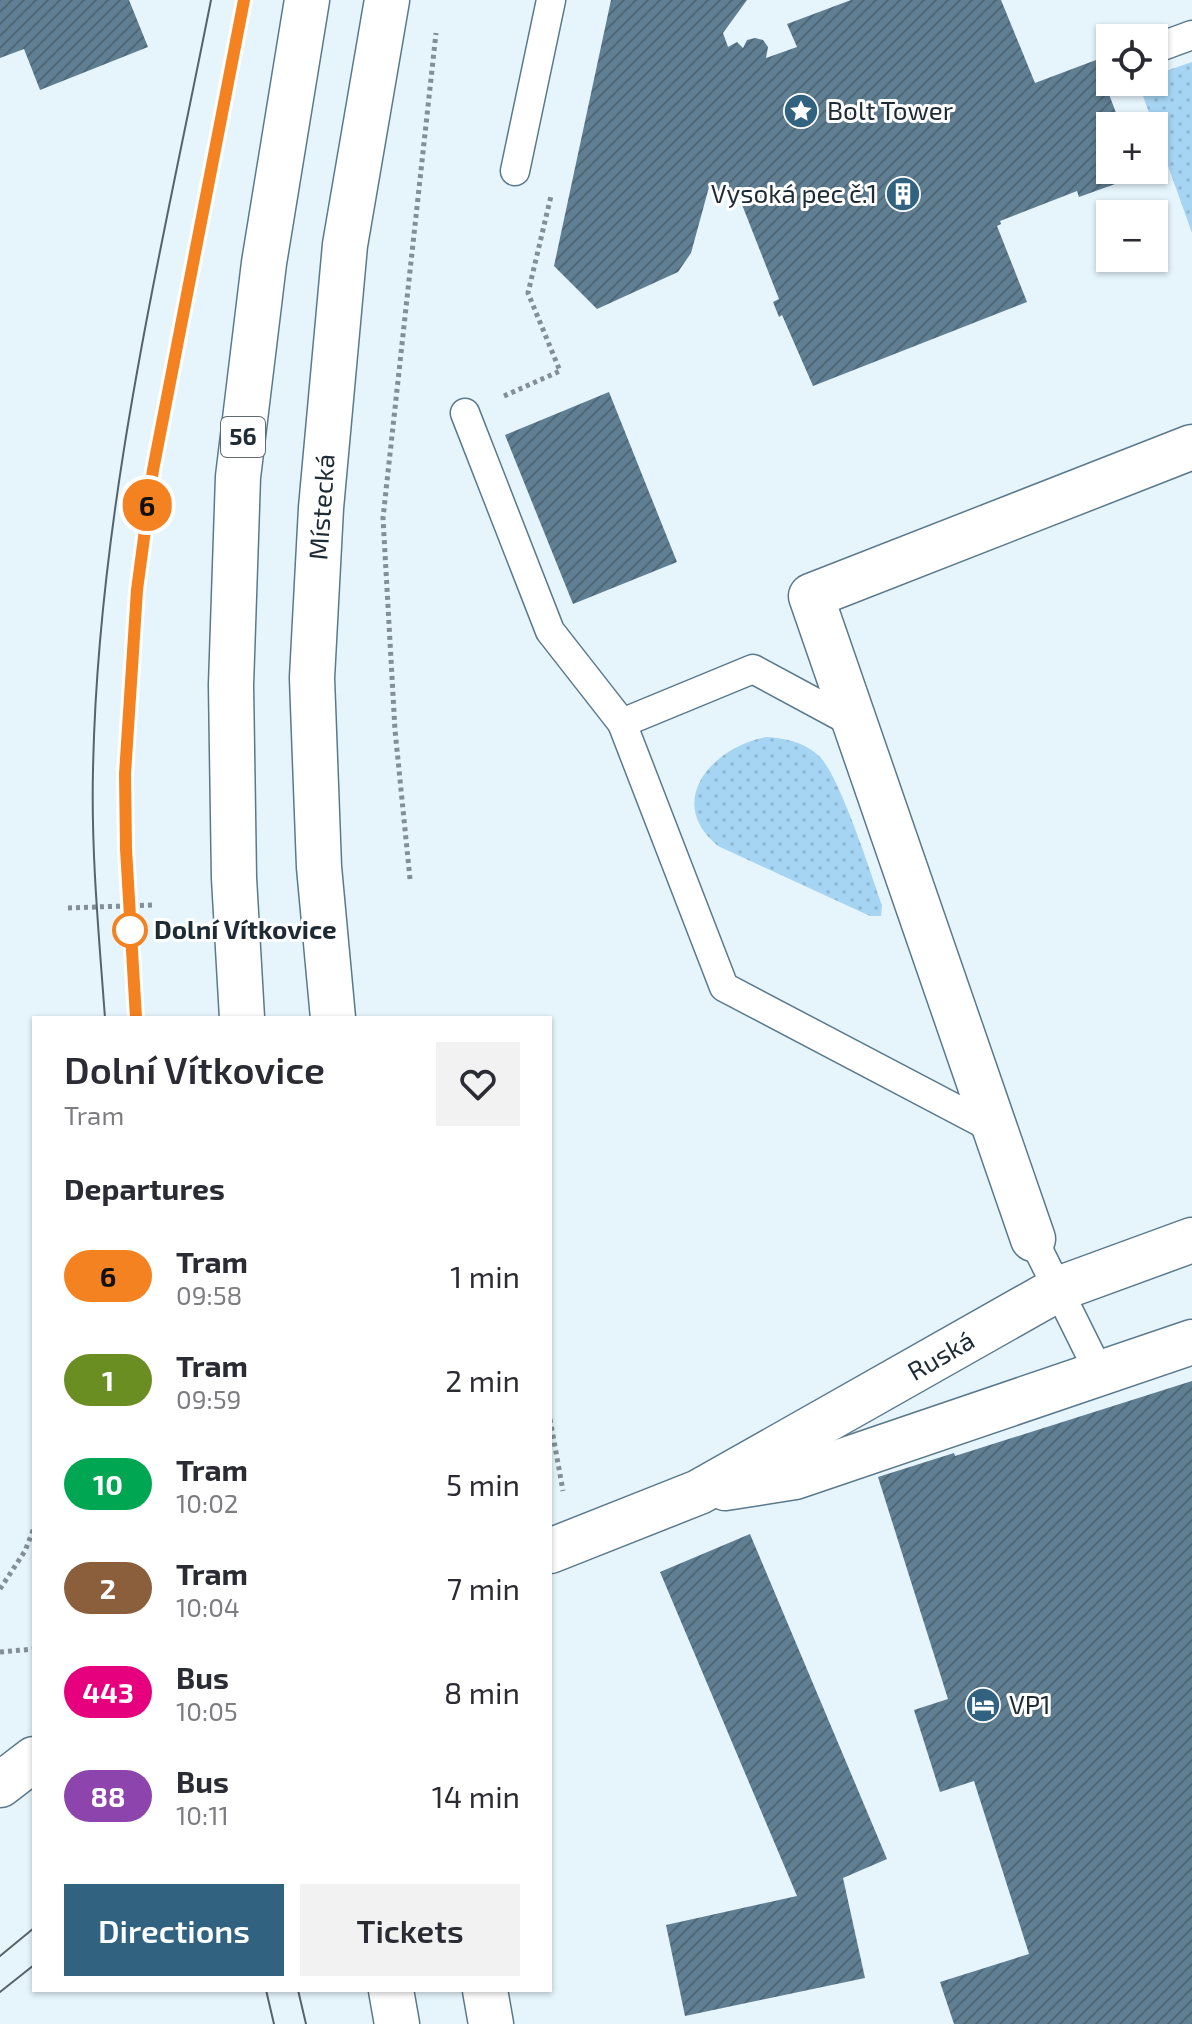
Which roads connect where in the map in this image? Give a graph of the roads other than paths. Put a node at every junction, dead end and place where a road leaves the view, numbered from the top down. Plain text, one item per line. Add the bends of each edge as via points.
1 (307, 0) edge
2 (387, 0) edge
3 (551, 0) edge
4 (1192, 35) edge
5 (1168, 44) edge
6 (515, 171) dead end
7 (465, 413) road end
8 (1192, 447) edge
9 (622, 723) junction
10 (855, 724) junction
11 (242, 1016) edge
12 (333, 1016) edge
13 (994, 1129) junction
14 (1033, 1239) joint
15 (1192, 1240) edge
16 (1058, 1289) junction
17 (1192, 1342) edge
18 (1100, 1374) junction
19 (699, 1492) junction
20 (552, 1550) edge
21 (32, 1761) edge
22 (0, 1785) edge
23 (391, 1992) edge
24 (485, 1992) edge
25 (397, 2024) edge
26 (491, 2024) edge

1 - 11 main road, 56 via 264,263 238,477 231,685
2 - 12 main road, Místecká via 345,245 314,631 319,867
3 - 6 lane
4 - 5 lane
7 - 9 lane via 550,631
8 - 10 main road via 811,596
9 - 10 lane via 753,669
9 - 13 lane via 724,987
10 - 13 main road
13 - 14 main road
14 - 16 lane
15 - 16 main road, Ruská
16 - 18 lane
16 - 19 main road, Ruská
17 - 18 main road, Ruská
18 - 19 main road, Ruská via 795,1477
19 - 20 main road, Ruská
21 - 22 main road
23 - 25 main road
24 - 26 main road

